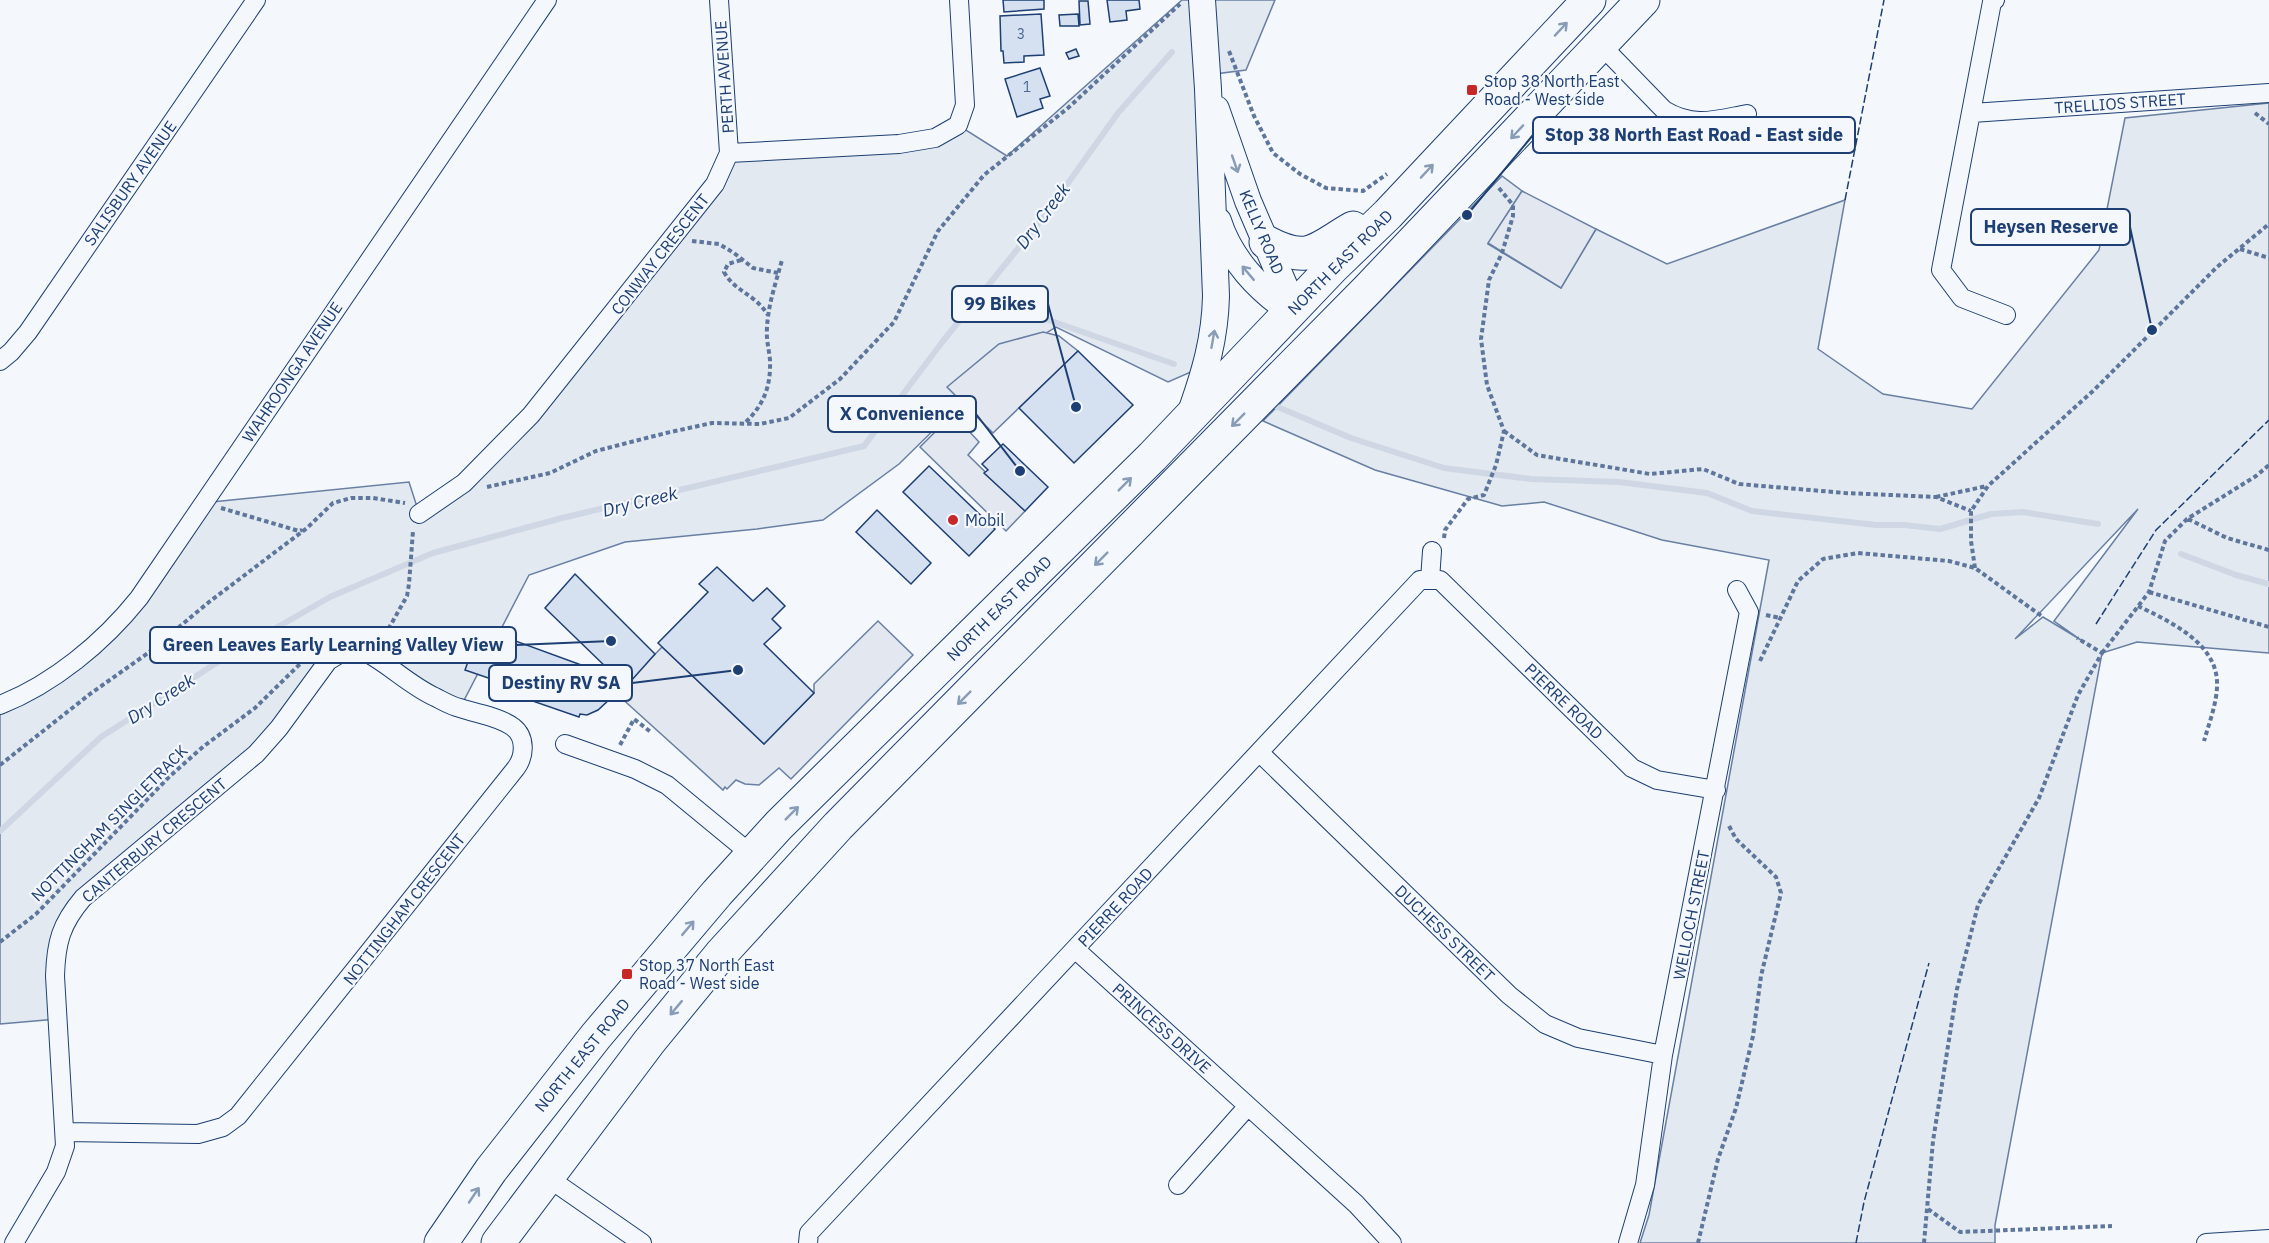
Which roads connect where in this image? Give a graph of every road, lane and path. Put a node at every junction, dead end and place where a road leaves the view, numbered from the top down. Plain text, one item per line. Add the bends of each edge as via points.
1 (256, 0) edge
2 (547, 0) edge
3 (719, 0) edge
4 (959, 0) edge
5 (1589, 0) edge
6 (1643, 0) edge
7 (1995, 0) edge
8 (1202, 1) edge
9 (1228, 40) dead end
10 (1600, 44) junction
11 (1208, 89) junction
12 (2269, 93) edge
13 (1972, 113) junction
14 (1747, 114) dead end
15 (729, 153) junction
16 (1395, 166) dead end
17 (1494, 182) dead end
18 (1212, 201) junction
19 (1388, 214) junction
20 (2269, 224) edge
21 (671, 240) junction
22 (1266, 242) junction
23 (2239, 249) junction
24 (2269, 258) edge
25 (741, 260) junction
26 (782, 260) dead end
27 (778, 273) junction
28 (1368, 290) junction
29 (1291, 311) junction
30 (2006, 315) dead end
31 (768, 316) junction
32 (0, 361) edge
33 (1279, 379) junction
34 (1190, 415) junction
35 (745, 422) junction
36 (1504, 431) junction
37 (2269, 465) edge
38 (1988, 486) junction
39 (478, 491) dead end
40 (1936, 497) junction
41 (202, 503) junction
42 (1971, 512) junction
43 (420, 515) junction
44 (2187, 519) junction
45 (307, 528) junction
46 (1432, 550) joint
47 (2269, 550) edge
48 (1975, 568) junction
49 (1430, 580) junction
50 (1737, 590) dead end
51 (2149, 592) junction
52 (2139, 606) junction
53 (2043, 617) dead end
54 (2269, 627) edge
55 (386, 633) junction
56 (2077, 638) dead end
57 (365, 639) dead end
58 (2102, 653) junction
59 (372, 656) junction
60 (304, 660) dead end
61 (1758, 663) dead end
62 (323, 668) joint
63 (0, 705) edge
64 (652, 733) dead end
65 (2204, 741) dead end
66 (565, 744) dead end
67 (620, 746) dead end
68 (1259, 752) junction
69 (0, 765) edge
70 (1716, 790) junction
71 (1730, 814) dead end
72 (814, 853) junction
73 (752, 855) junction
74 (755, 916) junction
75 (0, 942) edge
76 (1075, 949) junction
77 (1663, 1055) junction
78 (1248, 1106) junction
79 (65, 1132) junction
80 (547, 1177) junction
81 (1178, 1185) dead end
82 (1927, 1209) junction
83 (2112, 1226) dead end
84 (2269, 1239) edge
85 (15, 1243) edge
86 (441, 1243) edge
87 (498, 1243) edge
88 (642, 1243) edge
89 (808, 1243) edge
90 (1392, 1243) edge
91 (1628, 1243) edge
92 (1698, 1243) edge
93 (1924, 1243) edge
94 (2206, 1243) edge

1 - 32 street, SALISBURY AVENUE via 28,332
2 - 41 street, WAHROONGA AVENUE
3 - 15 street, PERTH AVENUE
4 - 15 street via 965,105 958,125 935,138 899,144
19 -> 5 highway, NORTH EAST ROAD
6 - 10 highway
7 - 13 street
8 - 11 street, KELLY ROAD
8 - 35 path via 1179,4 1068,108 984,175 938,231 894,322 840,379 789,418 760,424
9 - 16 path via 1254,116 1273,153 1282,160 1326,188 1344,190 1364,191
10 - 14 street via 1664,110 1677,118 1707,122
10 -> 28 highway
11 - 18 street, KELLY ROAD
11 -> 22 street, KELLY ROAD
12 - 13 street, TRELLIOS STREET
13 - 30 street via 1941,270 1962,298
15 - 21 street, CONWAY CRESCENT via 715,184
17 - 36 path via 1513,205 1513,216 1489,280 1481,339 1487,385
29 -> 18 street, KELLY ROAD via 1272,298 1242,266 1228,244
34 -> 18 street, KELLY ROAD via 1207,365 1215,323
19 - 22 highway via 1362,223 1313,253 1284,251
19 - 29 highway, NORTH EAST ROAD
20 - 23 path
21 - 25 path via 719,244
21 - 43 street, CONWAY CRESCENT via 531,415 464,483
22 - 29 street, KELLY ROAD
23 - 24 path
23 - 38 path
25 - 27 path via 753,268
25 - 31 path via 728,264 724,272 738,288 761,303
26 - 27 path
27 - 31 path
28 - 29 highway via 1320,309
28 - 33 highway
29 - 33 highway
29 - 34 highway, NORTH EAST ROAD
31 - 35 path via 769,380 765,398
33 -> 72 highway
73 -> 34 highway, NORTH EAST ROAD
35 - 39 path via 712,423 596,451 550,473
36 - 40 path via 1537,455 1650,474 1703,469 1739,484
36 - 46 path via 1484,495 1468,499 1445,530 1442,545
37 - 44 path
38 - 40 path
38 - 42 path
40 - 42 path
41 - 45 path via 299,531
41 - 63 street, WAHROONGA AVENUE via 125,615 49,680
42 - 48 path
43 - 45 path via 373,498 351,498 333,503
43 - 55 path via 404,602
44 - 47 path via 2228,538
44 - 51 path via 2165,541
45 - 69 path
46 - 49 street
48 - 53 path
48 - 61 path via 1949,561 1858,554 1823,559 1798,581
49 - 68 street, PIERRE ROAD via 1420,580
49 - 70 street, PIERRE ROAD via 1440,580 1632,768 1657,780
50 - 70 street, WELLOCH STREET via 1749,612
51 - 52 path
51 - 54 path
52 - 58 path
52 - 65 path via 2195,640 2214,668 2216,697
55 - 57 path
55 - 59 path
56 - 58 path
58 - 82 path via 2078,695 2039,798 1978,905 1957,989
59 - 62 street, NOTTINGHAM CRESCENT via 357,650 343,651
59 - 79 street, NOTTINGHAM CRESCENT via 432,696 512,726 522,741 520,763 232,1122 198,1134
60 - 75 path, NOTTINGHAM SINGLETRACK via 255,708 170,776 36,914
62 - 79 street, CANTERBURY CRESCENT via 256,754 83,898 68,917 57,944 55,976
64 - 67 path via 634,719
66 - 73 street via 667,785
68 - 76 street, PIERRE ROAD
68 - 77 street, DUCHESS STREET via 1509,995 1545,1024 1578,1038
70 - 77 street, WELLOCH STREET
71 - 92 path via 1728,825 1736,839 1776,878 1781,893 1736,1108 1718,1159
72 - 73 highway via 780,861
72 - 74 highway
73 - 74 highway via 758,886
86 -> 73 highway, NORTH EAST ROAD via 491,1170 596,1036
74 -> 80 highway via 649,1042
76 - 78 street, PRINCESS DRIVE
76 - 89 street, PIERRE ROAD via 809,1233
77 - 91 street, WELLOCH STREET via 1645,1185
78 - 81 street
78 - 90 street, PRINCESS DRIVE via 1356,1204
79 - 85 street, CANTERBURY CRESCENT via 61,1163
80 - 87 highway
80 - 88 street
82 - 83 path via 1960,1232
82 - 93 path
84 - 94 street

